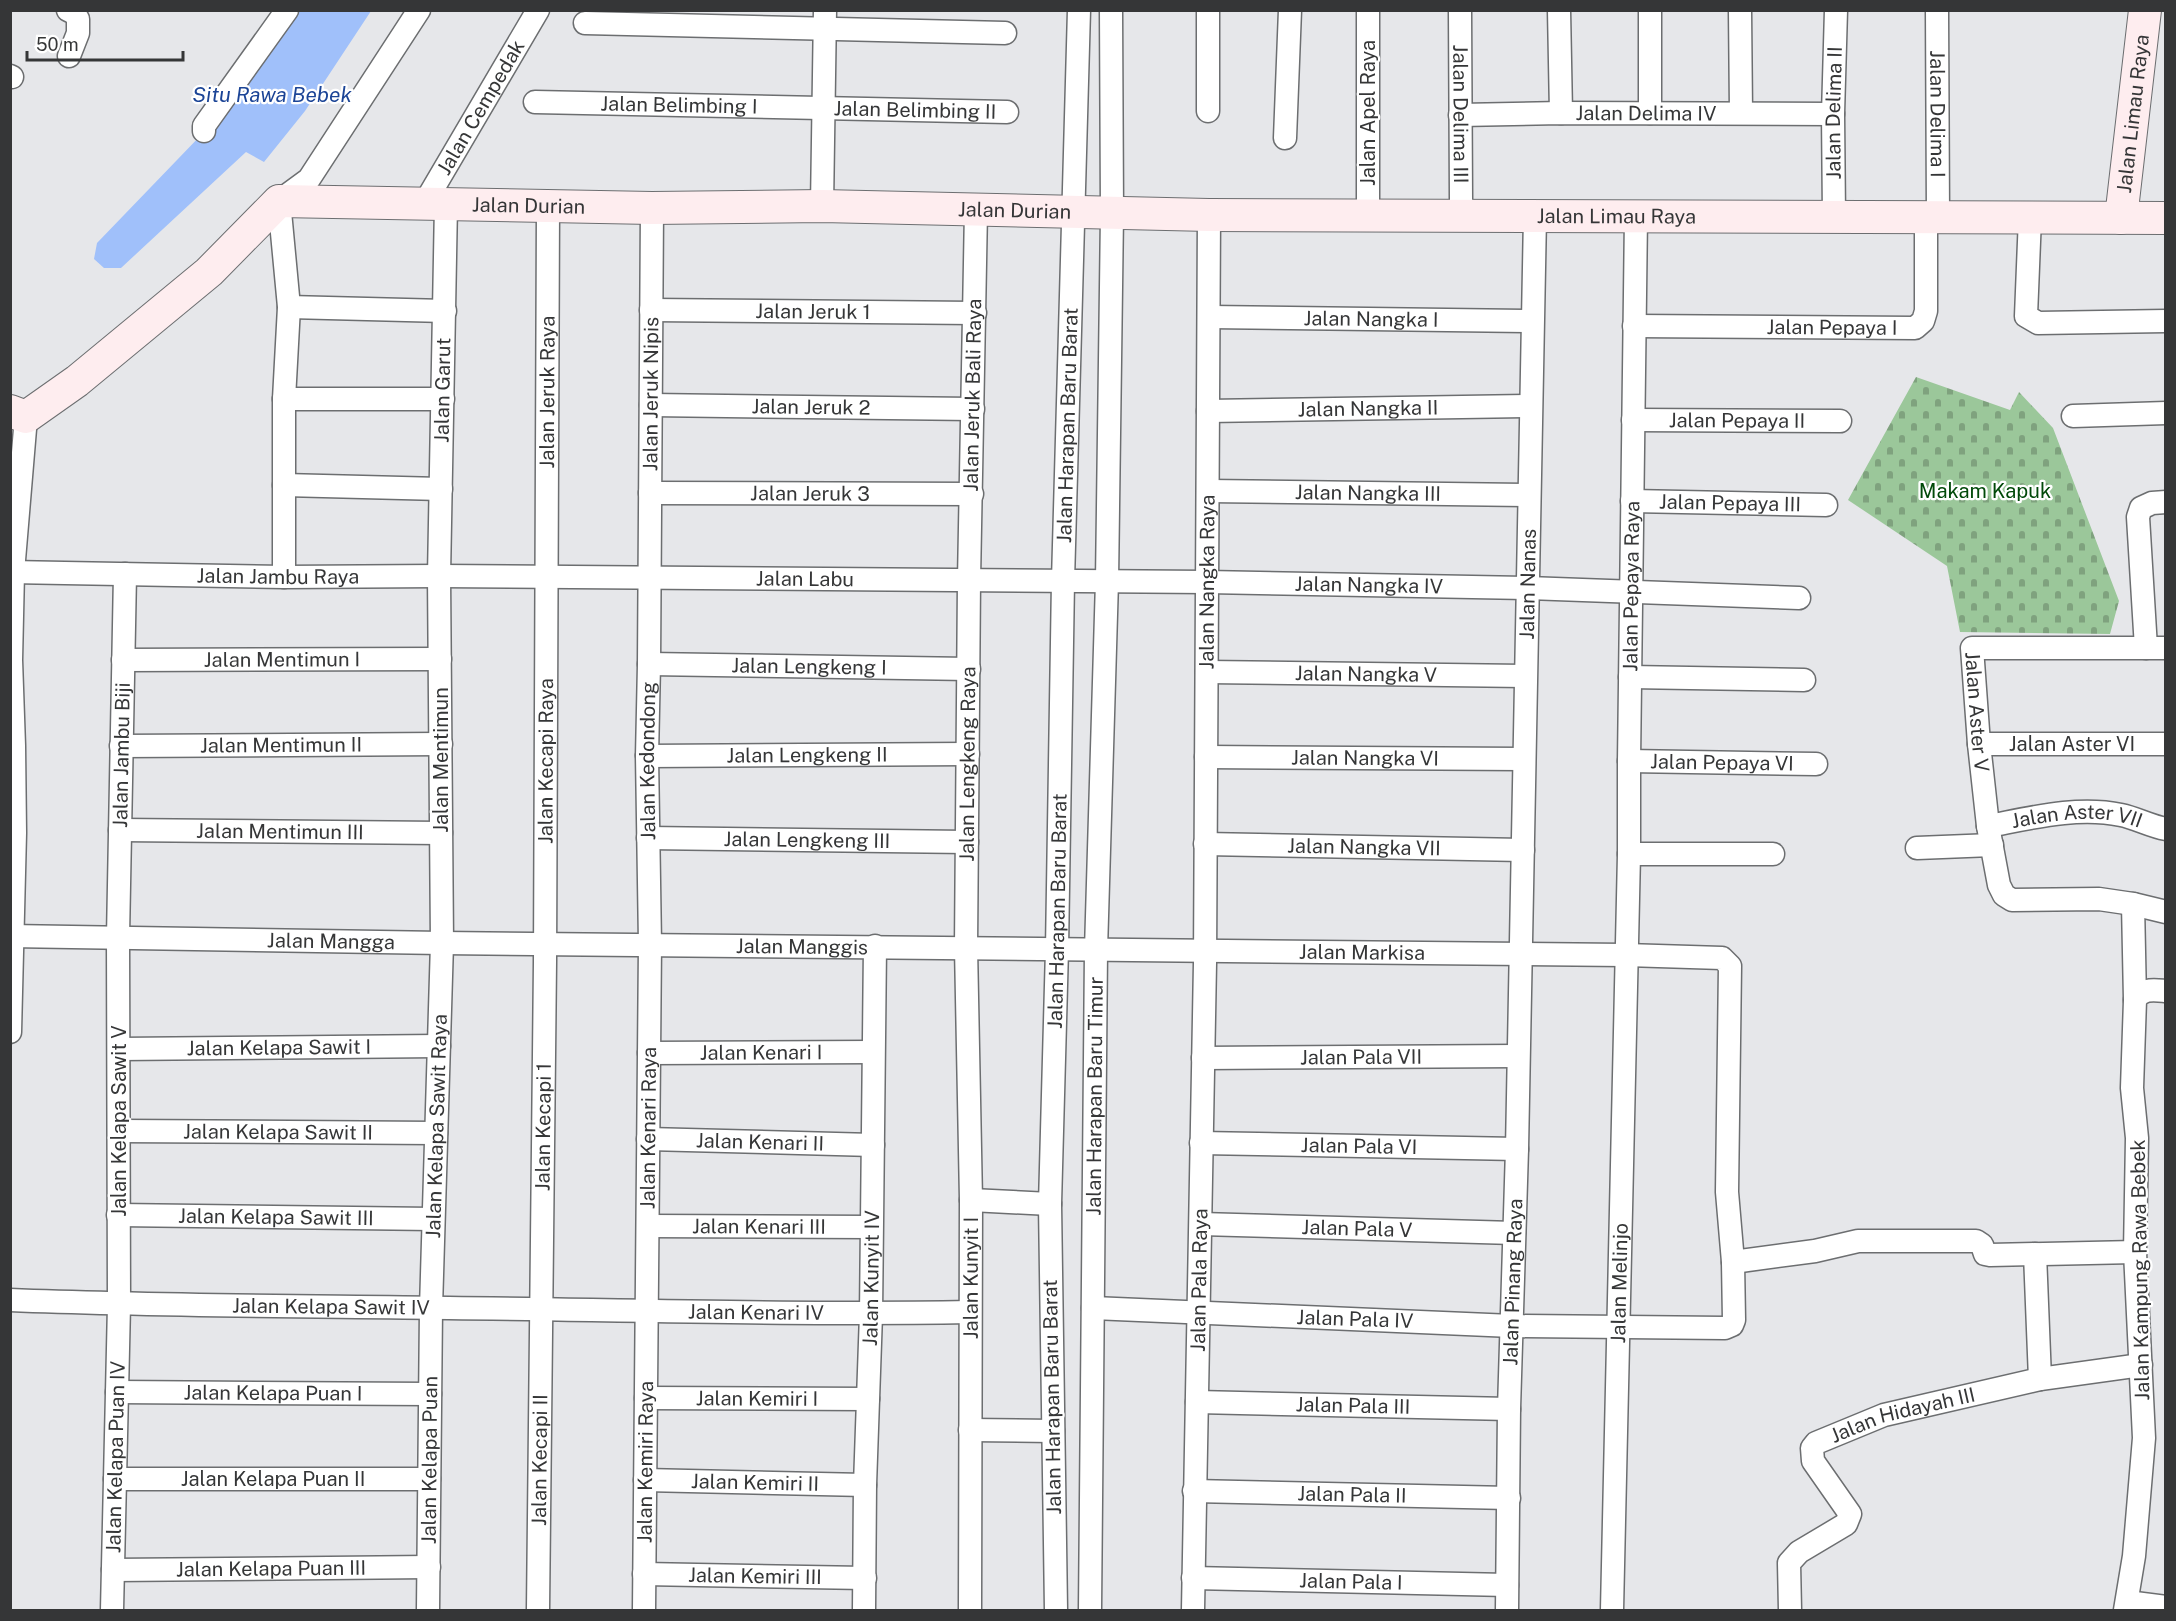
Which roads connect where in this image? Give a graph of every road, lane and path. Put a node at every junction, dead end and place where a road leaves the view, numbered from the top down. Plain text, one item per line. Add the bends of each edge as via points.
1 (68, 10) edge
2 (287, 10) edge
3 (419, 10) edge
4 (538, 10) edge
5 (1079, 10) edge
6 (1111, 10) edge
7 (1208, 10) edge
8 (1290, 10) edge
9 (1368, 10) edge
10 (1460, 10) edge
11 (1559, 10) edge
12 (1650, 10) edge
13 (1740, 10) edge
14 (1836, 10) edge
15 (1937, 10) edge
16 (2145, 10) edge
17 (825, 20) edge
18 (585, 23) dead end
19 (1005, 33) dead end
20 (69, 56) dead end
21 (536, 102) dead end
22 (823, 108) junction
23 (1208, 111) dead end
24 (1007, 112) dead end
25 (1561, 113) junction
26 (1650, 113) junction
27 (1741, 113) junction
28 (1833, 114) junction
29 (1461, 115) junction
30 (204, 131) dead end
31 (1285, 138) dead end
32 (279, 201) junction
33 (435, 204) junction
34 (822, 206) junction
35 (548, 207) junction
36 (652, 208) junction
37 (976, 210) junction
38 (1074, 213) junction
39 (1112, 214) junction
40 (1209, 215) junction
41 (1368, 215) junction
42 (1464, 215) junction
43 (1535, 216) junction
44 (1635, 216) junction
45 (1834, 217) junction
46 (1932, 217) junction
47 (2030, 217) junction
48 (2121, 218) junction
49 (2166, 218) edge
50 (289, 307) junction
51 (651, 310) junction
52 (445, 311) junction
53 (975, 313) junction
54 (1209, 317) junction
55 (1532, 321) junction
56 (2166, 321) edge
57 (1635, 326) junction
58 (284, 399) junction
59 (443, 399) junction
60 (651, 405) junction
61 (1530, 406) junction
62 (973, 409) junction
63 (1208, 411) junction
64 (2166, 413) edge
65 (19, 414) edge
66 (2073, 416) dead end
67 (1633, 420) junction
68 (1840, 421) dead end
69 (284, 485) junction
70 (441, 489) junction
71 (1208, 491) junction
72 (650, 493) junction
73 (972, 494) junction
74 (1528, 495) junction
75 (1632, 501) junction
76 (2166, 502) edge
77 (1826, 505) dead end
78 (12, 572) edge
79 (125, 574) junction
80 (439, 576) junction
81 (284, 577) junction
82 (545, 578) junction
83 (649, 578) junction
84 (969, 580) junction
85 (1063, 581) junction
86 (1107, 581) junction
87 (1207, 582) junction
88 (1528, 588) junction
89 (1631, 592) junction
90 (1799, 598) dead end
91 (2156, 648) edge
92 (440, 659) junction
93 (11, 660) edge
94 (123, 660) junction
95 (649, 664) junction
96 (969, 669) junction
97 (1207, 672) junction
98 (1526, 676) junction
99 (1630, 677) junction
100 (1804, 680) dead end
101 (441, 744) junction
102 (1979, 744) junction
103 (2166, 744) edge
104 (12, 746) edge
105 (122, 746) junction
106 (968, 754) junction
107 (646, 756) junction
108 (1206, 757) junction
109 (1523, 759) junction
110 (1629, 761) junction
111 (1816, 764) dead end
112 (2166, 829) edge
113 (120, 830) junction
114 (441, 833) junction
115 (13, 834) edge
116 (1990, 835) junction
117 (648, 838) junction
118 (967, 842) junction
119 (1205, 844) junction
120 (1917, 848) dead end
121 (1523, 850) junction
122 (1629, 854) junction
123 (1773, 854) dead end
124 (2133, 904) junction
125 (2166, 912) edge
126 (11, 936) edge
127 (118, 937) junction
128 (442, 943) junction
129 (545, 944) junction
130 (650, 944) junction
131 (875, 946) junction
132 (966, 947) junction
133 (1058, 949) junction
134 (1096, 950) junction
135 (1205, 951) junction
136 (1520, 953) junction
137 (1626, 955) junction
138 (2166, 991) edge
139 (2135, 1000) junction
140 (11, 1022) edge
141 (10, 1032) edge
142 (438, 1046) junction
143 (119, 1049) junction
144 (873, 1052) junction
145 (649, 1053) junction
146 (1518, 1056) junction
147 (1203, 1058) junction
148 (119, 1131) junction
149 (436, 1133) junction
150 (648, 1139) junction
151 (1201, 1143) junction
152 (873, 1145) junction
153 (1517, 1149) junction
154 (971, 1200) junction
155 (1050, 1204) junction
156 (118, 1215) junction
157 (433, 1219) junction
158 (1200, 1224) junction
159 (648, 1226) junction
160 (872, 1227) junction
161 (1514, 1233) junction
162 (2135, 1252) junction
163 (2035, 1254) junction
164 (1733, 1262) junction
165 (10, 1300) edge
166 (119, 1305) junction
167 (431, 1308) junction
168 (1093, 1308) junction
169 (541, 1310) junction
170 (647, 1312) junction
171 (970, 1312) junction
172 (1198, 1312) junction
173 (872, 1314) junction
174 (1512, 1326) junction
175 (1618, 1327) junction
176 (2141, 1365) junction
177 (2040, 1379) junction
178 (117, 1392) junction
179 (430, 1394) junction
180 (646, 1398) junction
181 (868, 1399) junction
182 (1197, 1402) junction
183 (1509, 1409) junction
184 (970, 1430) junction
185 (1053, 1431) junction
186 (115, 1479) junction
187 (429, 1479) junction
188 (645, 1480) junction
189 (865, 1485) junction
190 (1194, 1491) junction
191 (1509, 1498) junction
192 (429, 1567) junction
193 (113, 1569) junction
194 (644, 1574) junction
195 (865, 1578) junction
196 (1193, 1578) junction
197 (1507, 1585) junction
198 (2126, 1606) edge
199 (2166, 1607) edge
200 (112, 1611) edge
201 (428, 1611) edge
202 (538, 1611) edge
203 (644, 1611) edge
204 (864, 1611) edge
205 (970, 1611) edge
206 (1056, 1611) edge
207 (1090, 1611) edge
208 (1193, 1611) edge
209 (1507, 1611) edge
210 (1612, 1611) edge
211 (1790, 1611) edge

1 - 20 street via 78,19 78,33
2 - 30 street
3 - 32 street via 309,179
4 - 33 street, Jalan Cempedak
5 - 38 street, Jalan Harapan Baru Barat
6 - 39 street
7 - 23 street
8 - 31 street
9 - 41 street, Jalan Apel Raya
10 - 29 street, Jalan Delima III
11 - 25 street
12 - 26 street
13 - 27 street
14 - 28 street, Jalan Delima II
15 - 46 street, Jalan Delima I
16 - 48 street, Jalan Limau Raya
17 - 18 street
17 - 19 street
17 - 22 street
21 - 22 street, Jalan Belimbing I
22 - 24 street, Jalan Belimbing II
22 - 34 street
25 - 26 street, Jalan Delima IV
25 - 29 street, Jalan Delima IV
26 - 27 street, Jalan Delima IV
27 - 28 street, Jalan Delima IV
28 - 45 street, Jalan Delima II
29 - 42 street, Jalan Delima III
32 - 33 street, Jalan Durian
32 - 50 street
32 - 65 street via 210,272 77,381
33 - 35 street, Jalan Durian
33 - 52 street, Jalan Garut
34 - 36 street, Jalan Durian
34 - 37 street, Jalan Durian
35 - 36 street, Jalan Durian
35 - 82 street, Jalan Jeruk Raya
36 - 51 street, Jalan Jeruk Nipis
37 - 38 street, Jalan Durian
37 - 53 street, Jalan Jeruk Bali Raya
38 - 39 street, Jalan Durian
38 - 85 street, Jalan Harapan Baru Barat
39 - 40 street, Jalan Limau Raya
39 - 86 street, Jalan Harapan Baru Barat
40 - 41 street, Jalan Limau Raya
40 - 54 street, Jalan Nangka Raya
41 - 42 street, Jalan Limau Raya
42 - 43 street, Jalan Limau Raya
43 - 44 street, Jalan Limau Raya
43 - 55 street, Jalan Nanas
44 - 45 street, Jalan Limau Raya
44 - 57 street, Jalan Pepaya Raya
45 - 46 street, Jalan Limau Raya
46 - 47 street, Jalan Limau Raya
46 - 57 street, Jalan Pepaya I via 1926,310 1923,321 1915,328
47 - 48 street, Jalan Limau Raya
47 - 56 street via 2026,316 2038,323
48 - 49 street, Jalan Limau Raya
50 - 52 street
50 - 58 street
51 - 53 street, Jalan Jeruk 1
51 - 60 street, Jalan Jeruk Nipis
52 - 59 street, Jalan Garut
53 - 62 street, Jalan Jeruk Bali Raya
54 - 55 street, Jalan Nangka I
54 - 63 street, Jalan Nangka Raya
55 - 61 street, Jalan Nanas
57 - 67 street, Jalan Pepaya Raya
58 - 59 street
58 - 69 street
59 - 70 street, Jalan Garut
60 - 62 street, Jalan Jeruk 2
60 - 72 street, Jalan Jeruk Nipis
61 - 63 street, Jalan Nangka II
61 - 74 street, Jalan Nanas
62 - 73 street, Jalan Jeruk Bali Raya
63 - 71 street, Jalan Nangka Raya
64 - 66 street
65 - 78 street
67 - 68 street, Jalan Pepaya II
67 - 75 street, Jalan Pepaya Raya
69 - 70 street
69 - 81 street
70 - 80 street, Jalan Garut
71 - 74 street, Jalan Nangka III
71 - 87 street, Jalan Nangka Raya
72 - 73 street, Jalan Jeruk 3
72 - 83 street, Jalan Jeruk Nipis
73 - 84 street, Jalan Jeruk Bali Raya
74 - 88 street, Jalan Nanas
75 - 77 street, Jalan Pepaya III
75 - 89 street, Jalan Pepaya Raya
76 - 91 street via 2141,508 2138,517
78 - 79 street, Jalan Jambu Raya
78 - 93 street
79 - 81 street, Jalan Jambu Raya
79 - 94 street, Jalan Jambu Biji
80 - 81 street, Jalan Jambu Raya
80 - 82 street, Jalan Jambu Raya
80 - 92 street, Jalan Mentimun
82 - 83 street, Jalan Labu
82 - 129 street, Jalan Kecapi Raya
83 - 84 street, Jalan Labu
83 - 95 street, Jalan Kedondong
84 - 85 street, Jalan Labu
84 - 96 street, Jalan Lengkeng Raya
85 - 86 street, Jalan Labu
85 - 133 street, Jalan Harapan Baru Barat
86 - 87 street, Jalan Nangka IV
86 - 134 street, Jalan Harapan Baru Timur
87 - 88 street, Jalan Nangka IV
87 - 97 street, Jalan Nangka Raya
88 - 89 street, Jalan Nangka IV
88 - 98 street, Jalan Nanas
89 - 90 street, Jalan Nangka IV
89 - 99 street, Jalan Pepaya Raya
91 - 102 street, Jalan Aster V via 1972,648
92 - 94 street, Jalan Mentimun I
92 - 101 street, Jalan Mentimun
93 - 104 street
94 - 105 street, Jalan Jambu Biji
95 - 96 street, Jalan Lengkeng I
95 - 107 street, Jalan Kedondong
96 - 106 street, Jalan Lengkeng Raya
97 - 98 street, Jalan Nangka V
97 - 108 street, Jalan Nangka Raya
98 - 109 street, Jalan Nanas
99 - 100 street
99 - 110 street, Jalan Pepaya Raya
101 - 105 street, Jalan Mentimun II
101 - 114 street, Jalan Mentimun
102 - 103 street, Jalan Aster VI
102 - 116 street, Jalan Aster V
104 - 115 street
105 - 113 street, Jalan Jambu Biji
106 - 107 street, Jalan Lengkeng II
106 - 118 street, Jalan Lengkeng Raya
107 - 117 street, Jalan Kedondong
108 - 109 street, Jalan Nangka VI
108 - 119 street, Jalan Nangka Raya
109 - 121 street, Jalan Nanas
110 - 111 street, Jalan Pepaya VI
110 - 122 street, Jalan Pepaya Raya
112 - 116 street, Jalan Aster VII via 2122,815 2092,812 2048,815
113 - 114 street, Jalan Mentimun III
113 - 127 street, Jalan Jambu Biji
114 - 128 street, Jalan Mentimun
115 - 126 street
116 - 120 street, Jalan Aster VII
116 - 124 street, Jalan Aster V via 1999,885 2012,900 2099,899
117 - 118 street, Jalan Lengkeng III
117 - 130 street, Jalan Kedondong
118 - 132 street, Jalan Lengkeng Raya
119 - 121 street, Jalan Nangka VII
119 - 135 street, Jalan Nangka Raya
121 - 136 street, Jalan Nanas
122 - 123 street
122 - 137 street, Jalan Pepaya Raya
124 - 125 street, Jalan Aster V
124 - 139 street, Jalan Kampung Rawa Bebek
126 - 127 street, Jalan Mangga
126 - 140 street
127 - 128 street, Jalan Mangga
127 - 143 street, Jalan Kelapa Sawit V
128 - 129 street, Jalan Mangga
128 - 142 street, Jalan Kelapa Sawit Raya
129 - 130 street, Jalan Manggis
129 - 169 street, Jalan Kecapi 1
130 - 131 street, Jalan Manggis
130 - 145 street, Jalan Kenari Raya
131 - 132 street, Jalan Manggis
131 - 144 street, Jalan Kunyit IV
132 - 133 street, Jalan Manggis
132 - 154 street, Jalan Kunyit I
133 - 134 street, Jalan Manggis
133 - 155 street, Jalan Harapan Baru Barat
134 - 135 street, Jalan Markisa
134 - 168 street, Jalan Harapan Baru Timur
135 - 136 street, Jalan Markisa
135 - 147 street, Jalan Pala Raya
136 - 137 street, Jalan Markisa
136 - 146 street, Jalan Pinang Raya
137 - 164 street, Jalan Markisa via 1722,958 1730,966 1727,1192
137 - 175 street, Jalan Melinjo
138 - 139 street via 2143,991
139 - 162 street, Jalan Kampung Rawa Bebek
140 - 141 street
142 - 143 street, Jalan Kelapa Sawit I
142 - 149 street, Jalan Kelapa Sawit Raya
143 - 148 street, Jalan Kelapa Sawit V
144 - 145 street, Jalan Kenari I
144 - 152 street, Jalan Kunyit IV
145 - 150 street, Jalan Kenari Raya
146 - 147 street, Jalan Pala VII
146 - 153 street, Jalan Pinang Raya
147 - 151 street, Jalan Pala Raya
148 - 149 street, Jalan Kelapa Sawit II
148 - 156 street, Jalan Kelapa Sawit V
149 - 157 street, Jalan Kelapa Sawit Raya
150 - 152 street, Jalan Kenari II
150 - 159 street, Jalan Kenari Raya
151 - 153 street, Jalan Pala VI
151 - 158 street, Jalan Pala Raya
152 - 160 street, Jalan Kunyit IV
153 - 161 street, Jalan Pinang Raya
154 - 155 street
154 - 171 street, Jalan Kunyit I
155 - 185 street, Jalan Harapan Baru Barat
156 - 157 street, Jalan Kelapa Sawit III
156 - 166 street, Jalan Kelapa Sawit V
157 - 167 street, Jalan Kelapa Sawit Raya
158 - 161 street, Jalan Pala V
158 - 172 street, Jalan Pala Raya
159 - 160 street, Jalan Kenari III
159 - 170 street, Jalan Kenari Raya
160 - 173 street, Jalan Kunyit IV
161 - 174 street, Jalan Pinang Raya
162 - 163 street
162 - 176 street, Jalan Kampung Rawa Bebek
163 - 164 street via 1985,1254 1976,1241 1858,1241
163 - 177 street
164 - 175 street, Jalan Pala IV via 1732,1325
165 - 166 street, Jalan Kelapa Sawit IV
166 - 167 street, Jalan Kelapa Sawit IV
166 - 178 street, Jalan Kelapa Puan IV
167 - 169 street, Jalan Kelapa Sawit IV
167 - 179 street, Jalan Kelapa Puan
168 - 172 street, Jalan Pala IV
168 - 207 street, Jalan Harapan Baru Timur
169 - 170 street, Jalan Kenari IV
169 - 202 street, Jalan Kecapi II
170 - 173 street, Jalan Kenari IV
170 - 180 street, Jalan Kemiri Raya
171 - 173 street, Jalan Kenari IV
171 - 184 street, Jalan Kunyit I
172 - 174 street, Jalan Pala IV
172 - 182 street, Jalan Pala Raya
173 - 181 street, Jalan Kunyit IV
174 - 175 street, Jalan Pala IV
174 - 183 street, Jalan Pinang Raya
175 - 210 street, Jalan Melinjo
176 - 177 street
176 - 198 street, Jalan Kampung Rawa Bebek via 2144,1438
177 - 211 street, Jalan Hidayah III via 1884,1414 1816,1443 1812,1448 1813,1461 1850,1514 1846,1524 1798,1552 1789,1563
178 - 179 street, Jalan Kelapa Puan I
178 - 186 street, Jalan Kelapa Puan IV
179 - 187 street, Jalan Kelapa Puan
180 - 181 street, Jalan Kemiri I
180 - 188 street, Jalan Kemiri Raya
181 - 189 street, Jalan Kunyit IV
182 - 183 street, Jalan Pala III
182 - 190 street, Jalan Pala Raya
183 - 191 street, Jalan Pinang Raya
184 - 185 street
184 - 205 street, Jalan Kunyit I
185 - 206 street, Jalan Harapan Baru Barat
186 - 187 street, Jalan Kelapa Puan II
186 - 193 street, Jalan Kelapa Puan IV
187 - 192 street, Jalan Kelapa Puan
188 - 189 street, Jalan Kemiri II
188 - 194 street, Jalan Kemiri Raya
189 - 195 street, Jalan Kunyit IV
190 - 191 street, Jalan Pala II
190 - 196 street, Jalan Pala Raya
191 - 197 street, Jalan Pinang Raya
192 - 193 street, Jalan Kelapa Puan III
192 - 201 street, Jalan Kelapa Puan
193 - 200 street, Jalan Kelapa Puan IV
194 - 195 street, Jalan Kemiri III
194 - 203 street, Jalan Kemiri Raya
195 - 204 street, Jalan Kunyit IV
196 - 197 street, Jalan Pala I
196 - 208 street, Jalan Pala Raya
197 - 209 street, Jalan Pinang Raya
198 - 199 street

